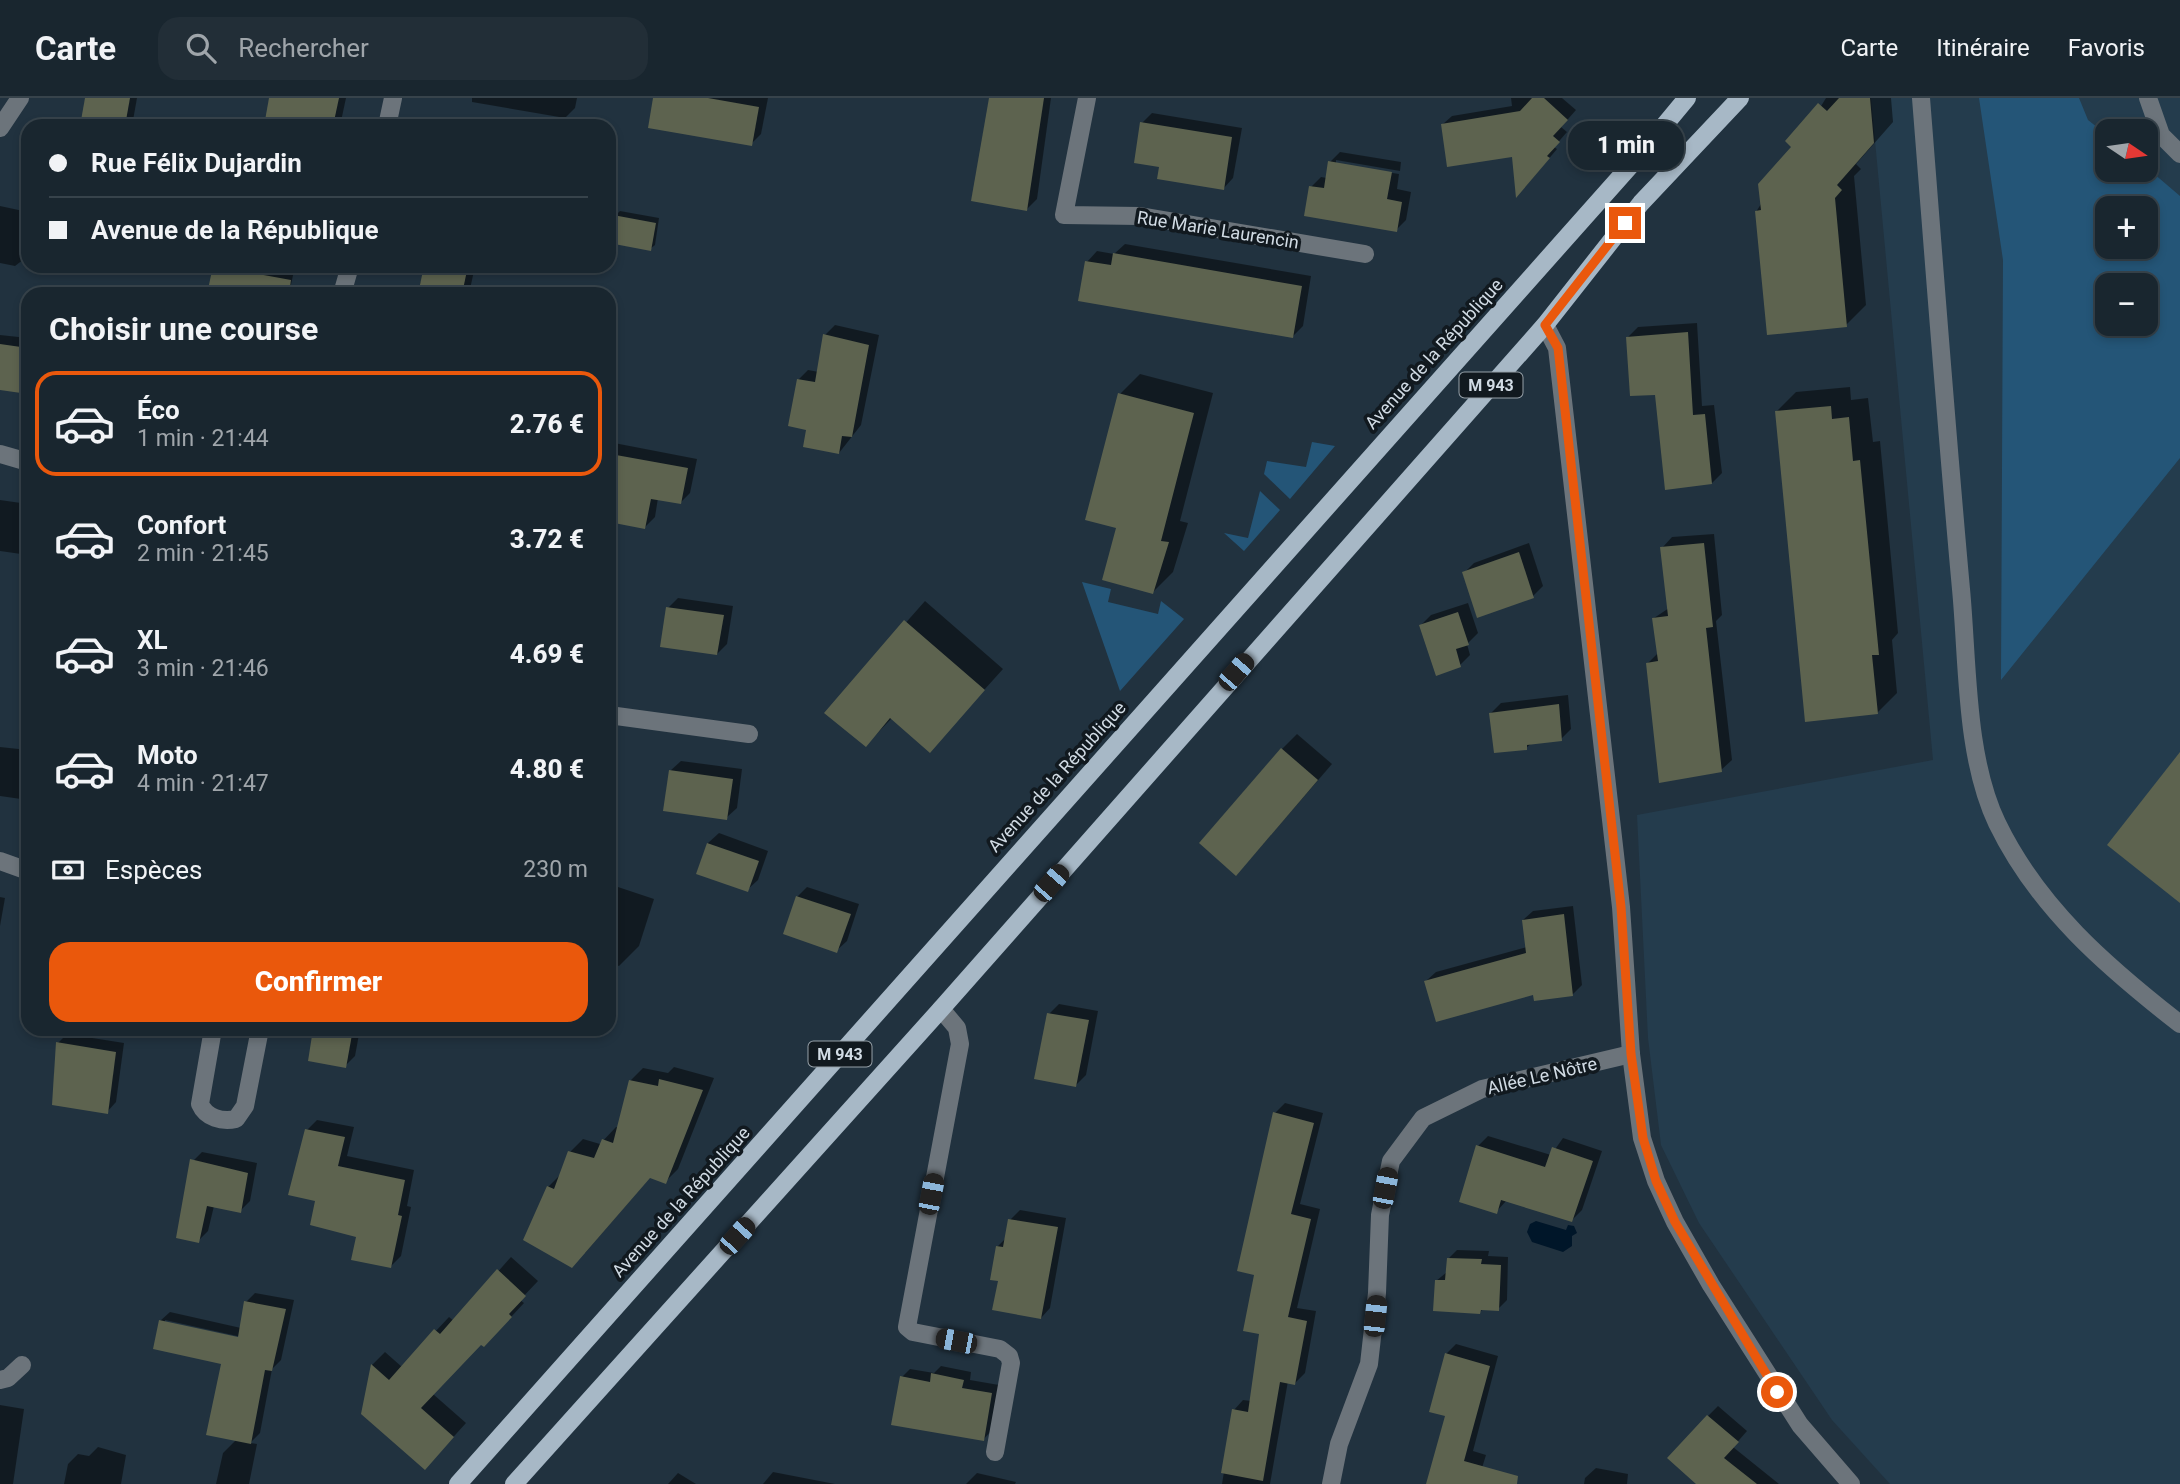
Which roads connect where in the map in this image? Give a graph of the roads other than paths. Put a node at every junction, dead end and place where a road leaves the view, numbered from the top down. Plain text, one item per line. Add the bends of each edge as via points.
1 (20, 98) edge
2 (393, 98) edge
3 (1087, 98) edge
4 (1687, 98) edge
5 (1740, 98) edge
6 (1921, 98) edge
7 (2153, 100) edge
8 (388, 119) edge
9 (0, 128) edge
10 (2180, 154) edge
11 (1364, 254) dead end
12 (1545, 325) junction
13 (0, 454) edge
14 (21, 460) edge
15 (616, 716) edge
16 (749, 734) dead end
17 (0, 861) edge
18 (21, 868) edge
19 (941, 1009) junction
20 (2180, 1024) edge
21 (212, 1036) edge
22 (259, 1036) edge
23 (1631, 1054) junction
24 (22, 1365) dead end
25 (0, 1380) edge
26 (995, 1452) dead end
27 (458, 1484) edge
28 (514, 1484) edge
29 (1331, 1484) edge
30 (1851, 1484) edge

1 - 9 street
2 - 8 street
3 - 11 street, Rue Marie Laurencin via 1064,215 1140,216
4 - 27 main road, Avenue de la République / M 943
5 - 12 main road, M 943 via 1641,203
6 - 20 street via 1980,782 2013,853 2056,915 2117,975
7 - 10 street via 2161,135
12 - 19 main road, M 943
12 - 23 street via 1558,348 1621,907
13 - 14 street
15 - 16 street
17 - 18 street
19 - 26 street via 957,1028 960,1044 907,1326 913,1332 1000,1349 1009,1356
19 - 28 main road, M 943
21 - 22 street via 200,1104 211,1116 229,1121 245,1106
23 - 29 street, Allée Le Nôtre via 1482,1089 1423,1118 1391,1161 1380,1215 1369,1364 1339,1444
23 - 30 street via 1643,1138 1675,1222 1766,1375 1800,1425
24 - 25 street

